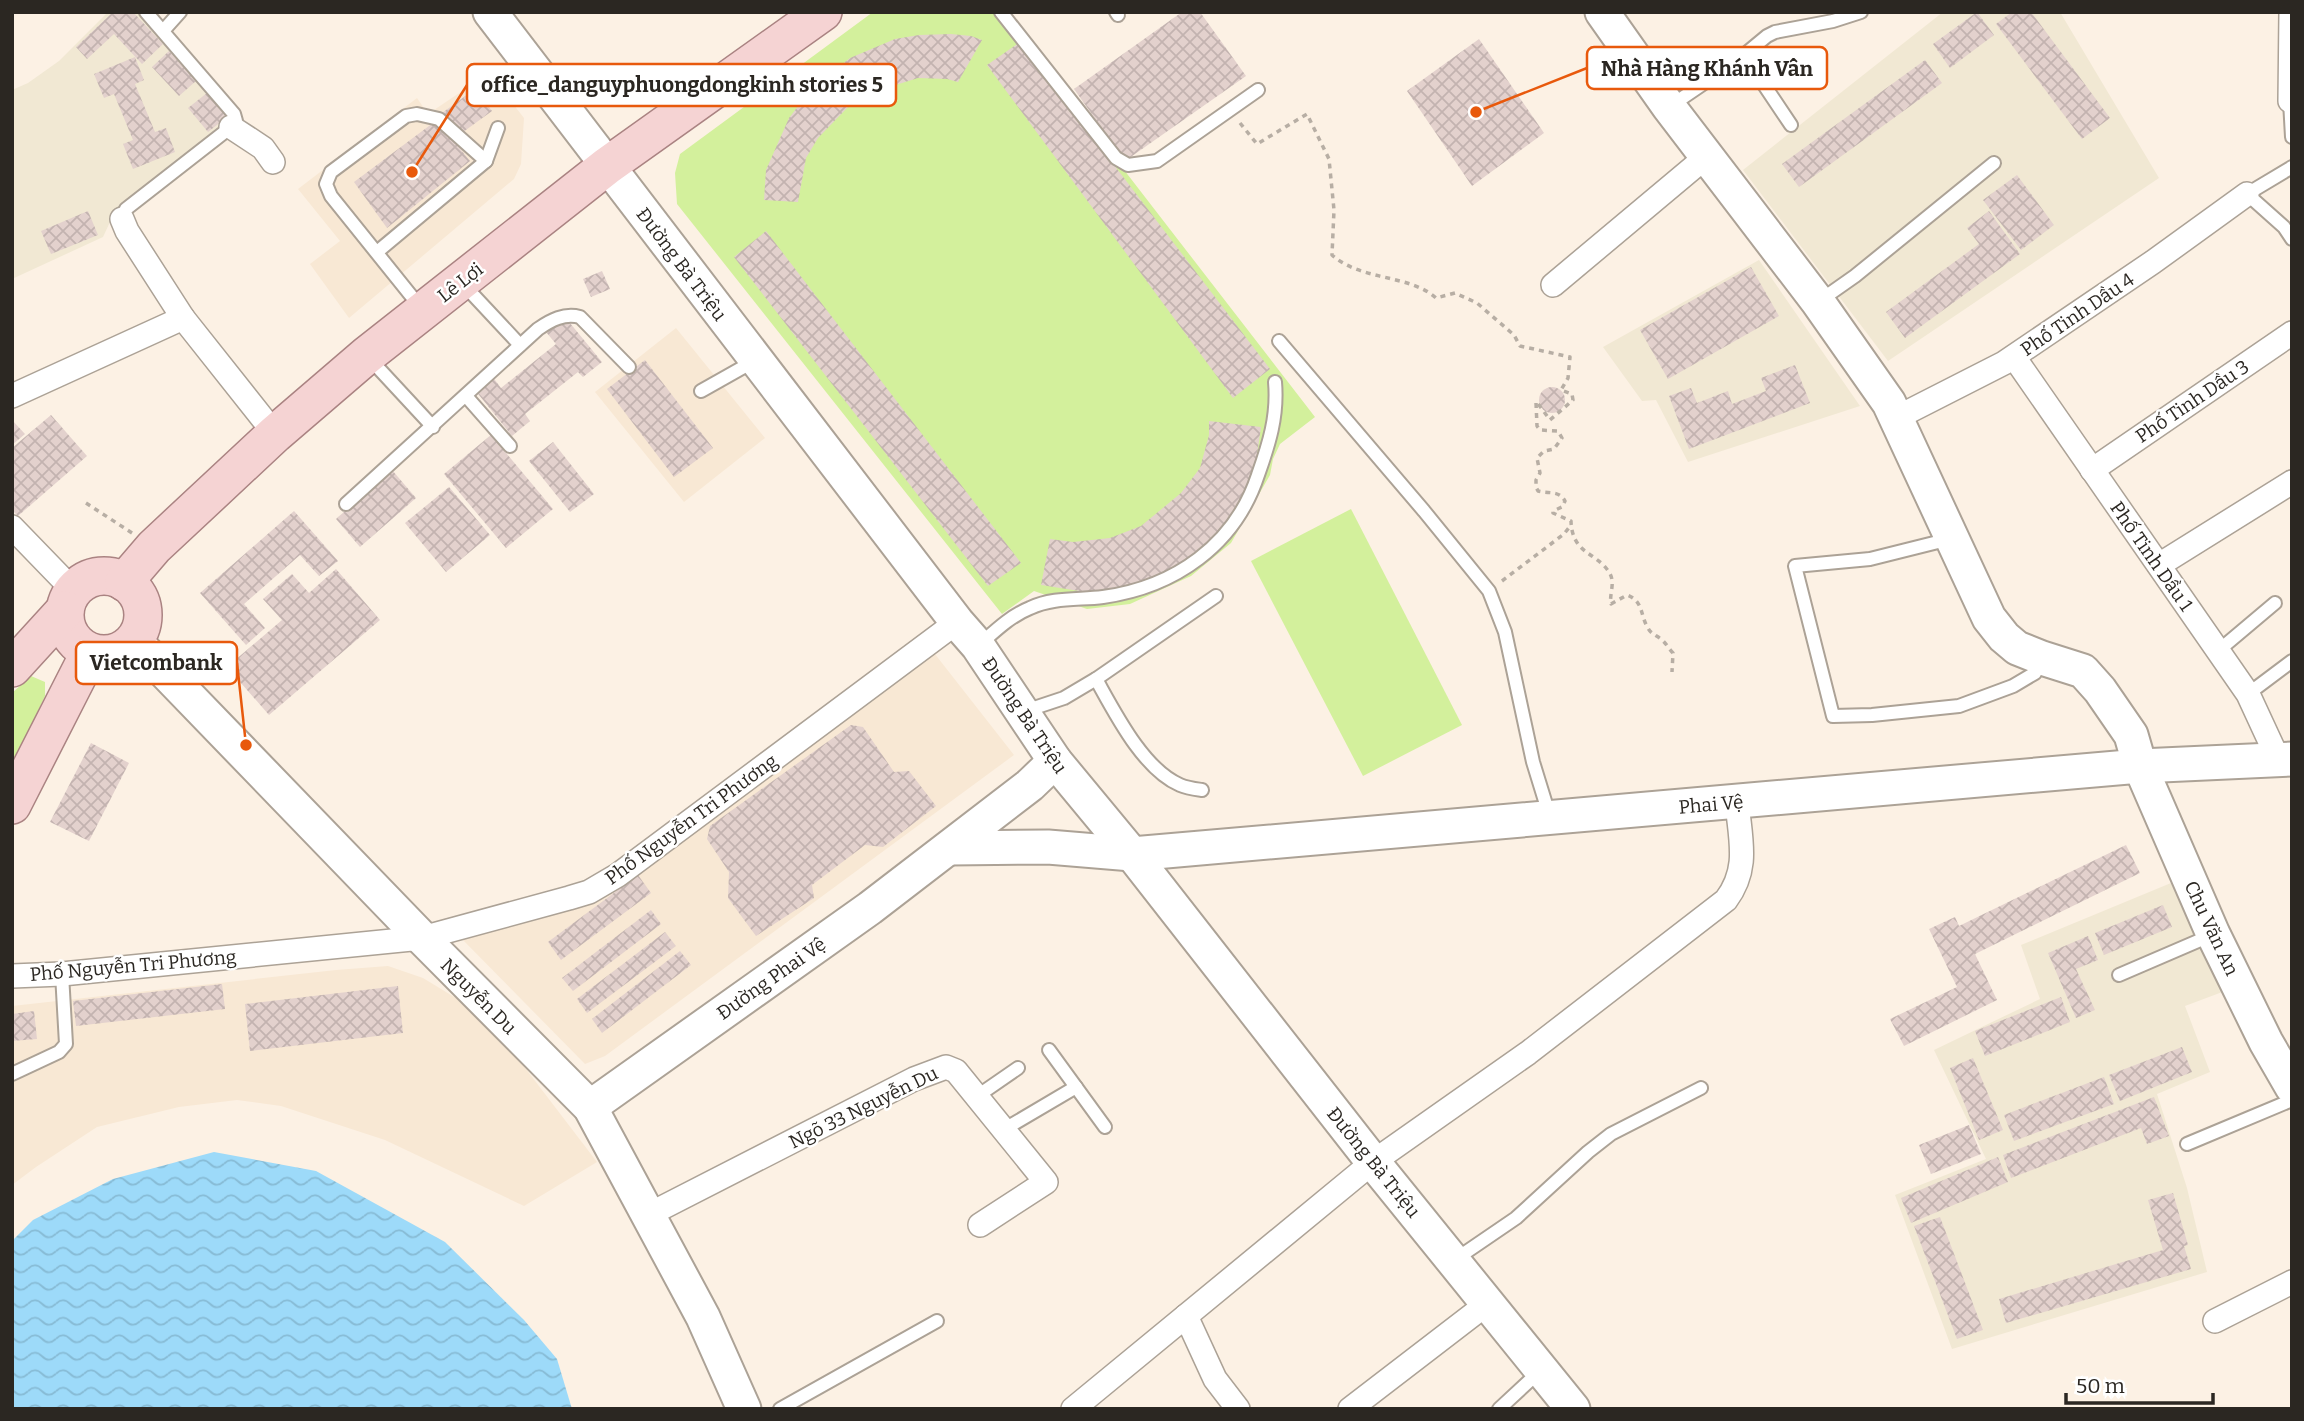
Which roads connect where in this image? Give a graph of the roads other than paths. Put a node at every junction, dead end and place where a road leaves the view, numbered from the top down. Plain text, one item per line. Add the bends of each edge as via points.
1 (146, 12) edge
2 (180, 12) edge
3 (490, 12) edge
4 (823, 12) edge
5 (1001, 12) edge
6 (1602, 12) edge
7 (1861, 12) edge
8 (2291, 12) edge
9 (163, 30) junction
10 (1744, 55) junction
11 (1258, 90) dead end
12 (2290, 101) edge
13 (1669, 107) junction
14 (1791, 125) dead end
15 (231, 127) junction
16 (498, 128) dead end
17 (2292, 137) edge
18 (1707, 156) junction
19 (486, 161) junction
20 (273, 163) dead end
21 (1994, 163) dead end
22 (607, 166) junction
23 (2292, 167) edge
24 (2247, 194) junction
25 (122, 219) joint
26 (2292, 239) edge
27 (377, 252) junction
28 (461, 281) junction
29 (1553, 285) dead end
30 (1818, 302) junction
31 (424, 311) junction
32 (183, 318) junction
33 (2292, 333) edge
34 (1279, 341) dead end
35 (520, 345) junction
36 (367, 355) junction
37 (2014, 357) junction
38 (756, 360) junction
39 (629, 367) dead end
40 (1275, 382) dead end
41 (701, 391) dead end
42 (12, 396) edge
43 (466, 396) junction
44 (1896, 418) junction
45 (433, 427) junction
46 (275, 434) junction
47 (510, 446) dead end
48 (2092, 470) junction
49 (2292, 482) edge
50 (346, 504) dead end
51 (12, 527) edge
52 (1952, 538) junction
53 (2159, 565) junction
54 (124, 582) junction
55 (1216, 596) dead end
56 (69, 601) junction
57 (2275, 603) dead end
58 (968, 634) junction
59 (134, 640) junction
60 (2218, 651) junction
61 (90, 652) junction
62 (2042, 658) junction
63 (2292, 661) edge
64 (12, 668) edge
65 (1096, 679) junction
66 (2248, 694) junction
67 (1022, 713) junction
68 (2286, 760) edge
69 (1055, 761) junction
70 (2140, 766) junction
71 (1202, 790) dead end
72 (1737, 802) junction
73 (12, 805) edge
74 (1550, 818) junction
75 (950, 848) junction
76 (1132, 854) junction
77 (2213, 934) junction
78 (422, 938) junction
79 (62, 974) junction
80 (2119, 975) dead end
81 (12, 976) edge
82 (1049, 1050) dead end
83 (1018, 1068) dead end
84 (12, 1074) edge
85 (1076, 1087) junction
86 (2292, 1087) edge
87 (1701, 1088) dead end
88 (976, 1097) junction
89 (2292, 1100) edge
90 (590, 1107) junction
91 (1105, 1127) dead end
92 (1003, 1130) junction
93 (2187, 1144) dead end
94 (1373, 1161) junction
95 (648, 1214) junction
96 (981, 1225) dead end
97 (1453, 1261) junction
98 (2292, 1282) edge
99 (1488, 1303) junction
100 (1186, 1316) junction
101 (937, 1321) dead end
102 (2216, 1321) dead end
103 (1541, 1370) junction
104 (744, 1409) edge
105 (780, 1409) edge
106 (1073, 1409) edge
107 (1238, 1409) edge
108 (1350, 1409) edge
109 (1499, 1409) edge
110 (1573, 1409) edge

1 - 9 lane
2 - 9 lane
3 - 22 street, Đường Bà Triệu
4 - 22 main road, Lê Lợi
5 - 11 lane via 1115,158 1128,165 1157,161
6 - 13 street, Chu Văn An
7 - 10 lane via 1774,32
8 - 12 street
9 - 15 lane via 234,114 236,121
10 - 13 lane
10 - 14 lane
12 - 17 lane
13 - 18 street, Chu Văn An
15 - 20 street via 263,148
15 - 25 lane via 126,209
16 - 19 lane
18 - 29 street
18 - 30 street, Chu Văn An
19 - 27 lane
19 - 27 lane via 439,119 417,114 406,116 331,173 326,184 331,196
21 - 30 lane
22 - 28 main road, Lê Lợi
22 - 38 street, Đường Bà Triệu
23 - 24 lane
24 - 26 lane
24 - 37 street, Phố Tinh Dầu 4
25 - 32 street
27 - 31 lane
28 - 31 main road, Lê Lợi
28 - 35 lane
30 - 44 street, Chu Văn An
31 - 36 main road, Lê Lợi
32 - 42 street
32 - 46 street
33 - 48 street, Phố Tinh Dầu 3
34 - 74 lane via 1489,591 1505,632
35 - 39 lane via 553,320 571,315 580,317
35 - 43 lane
36 - 45 lane
36 - 46 main road, Lê Lợi
37 - 44 street, Phố Tinh Dầu 4
37 - 48 street, Phố Tinh Dầu 1
38 - 41 lane
38 - 58 street, Đường Bà Triệu
40 - 58 lane via 1273,431 1255,486 1238,521 1210,551 1172,577 1147,587 1104,597 1055,600
43 - 45 lane
43 - 47 lane
44 - 52 street, Chu Văn An
45 - 50 lane
46 - 54 main road, Lê Lợi via 154,547
48 - 53 street, Phố Tinh Dầu 1
49 - 53 street
51 - 56 street
52 - 62 street, Chu Văn An via 1989,618 2011,642
52 - 62 lane via 1870,559 1795,566 1833,716 1959,706 2013,686 2035,673
53 - 60 street, Phố Tinh Dầu 1
54 - 56 main road via 97,577 84,582
54 - 59 main road via 134,590 143,615
55 - 65 lane
56 - 61 main road via 65,624 78,646
56 - 64 main road
57 - 60 lane
58 - 67 street, Đường Bà Triệu
58 - 78 street, Phố Nguyễn Tri Phương via 589,892
59 - 61 main road via 114,652
59 - 78 street, Nguyễn Du
60 - 66 street, Phố Tinh Dầu 1
61 - 73 main road
62 - 70 street, Chu Văn An via 2083,671 2131,734
63 - 66 lane
65 - 67 lane via 1064,698
65 - 71 lane via 1158,770 1181,786
66 - 68 street, Phố Tinh Dầu 1
67 - 69 street, Đường Bà Triệu
68 - 70 street, Phai Vệ
69 - 75 street, Đường Phai Vệ
69 - 76 street, Đường Bà Triệu
70 - 72 street, Phai Vệ
70 - 77 street, Chu Văn An
72 - 74 street, Phai Vệ
72 - 94 street via 1742,869 1726,900 1528,1053
74 - 76 street, Phai Vệ
75 - 76 street via 1048,847
75 - 90 street, Đường Phai Vệ
76 - 94 street, Đường Bà Triệu
77 - 80 lane
77 - 86 street, Chu Văn An
78 - 79 street, Phố Nguyễn Tri Phương
78 - 90 street, Nguyễn Du
79 - 81 street, Phố Nguyễn Tri Phương
79 - 84 lane via 66,1044 59,1052
82 - 85 lane
83 - 88 lane
85 - 91 lane
85 - 92 lane
87 - 97 lane via 1611,1135 1516,1219
88 - 92 street, Ngõ 33 Nguyễn Du
88 - 95 street, Ngõ 33 Nguyễn Du via 956,1071 946,1067 932,1071
89 - 93 lane
90 - 95 street, Nguyễn Du
92 - 96 street, Ngõ 33 Nguyễn Du via 1046,1182
94 - 97 street, Đường Bà Triệu
94 - 100 street
95 - 104 street, Nguyễn Du via 704,1317
97 - 99 street, Đường Bà Triệu
98 - 102 street
99 - 103 street, Đường Bà Triệu
99 - 108 street
100 - 106 street
100 - 107 street via 1215,1379
101 - 105 lane
103 - 109 lane
103 - 110 street, Đường Bà Triệu

